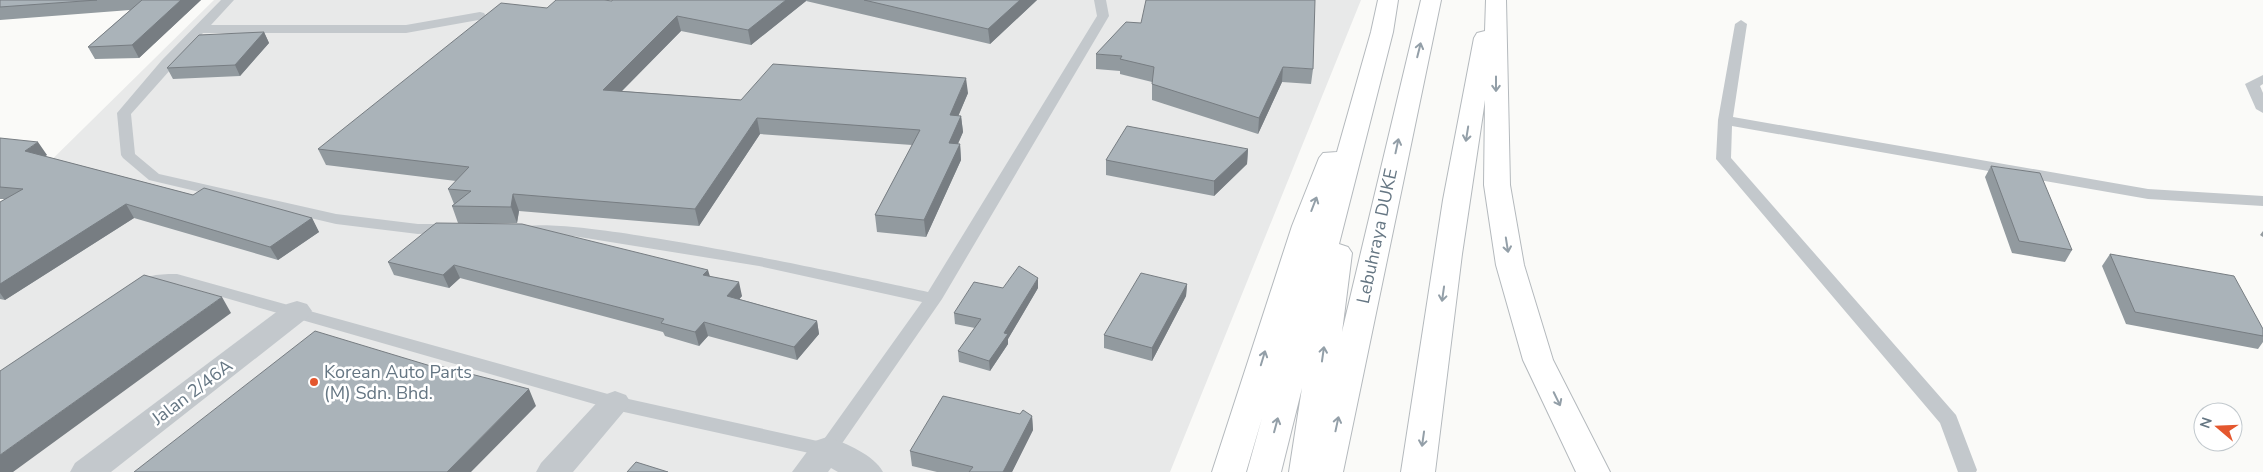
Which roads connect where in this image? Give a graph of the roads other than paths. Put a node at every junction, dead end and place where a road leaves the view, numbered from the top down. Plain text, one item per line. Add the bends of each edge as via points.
1 (228, 0) edge
2 (1100, 0) edge
3 (1388, 0) edge
4 (1431, 0) edge
5 (1494, 0) edge
6 (480, 16) dead end
7 (1741, 24) dead end
8 (198, 29) junction
9 (1382, 32) junction
10 (2263, 79) edge
11 (2263, 109) edge
12 (1725, 120) junction
13 (1356, 130) junction
14 (2263, 201) edge
15 (466, 230) edge
16 (515, 230) edge
17 (127, 295) edge
18 (933, 299) junction
19 (297, 311) junction
20 (615, 403) junction
21 (818, 461) edge
22 (1967, 470) dead end
23 (87, 472) edge
24 (553, 472) edge
25 (866, 472) edge
26 (1229, 472) edge
27 (1264, 472) edge
28 (1306, 472) edge
29 (1326, 472) edge
30 (1418, 472) edge
31 (1593, 472) edge

1 - 8 lane
2 - 18 lane via 1103,16
3 - 9 highway
29 -> 4 highway, Lebuhraya DUKE
5 -> 30 highway via 1473,93
5 -> 31 highway via 1497,185 1510,265 1538,360
6 - 8 lane via 406,29
7 - 12 lane
8 - 15 lane via 124,113 128,155 154,178 336,219 418,229
9 - 13 highway
26 -> 9 highway via 1306,226
10 - 11 lane via 2252,84
12 - 14 lane via 2148,194
12 - 22 lane via 1723,160 1949,420
27 -> 13 highway
28 -> 13 highway
16 - 18 lane via 573,231 730,257
17 - 19 lane via 157,280 177,279
18 - 21 lane
19 - 20 lane
19 - 23 street, Jalan 2/46A
20 - 21 lane
20 - 24 street
21 - 25 street

